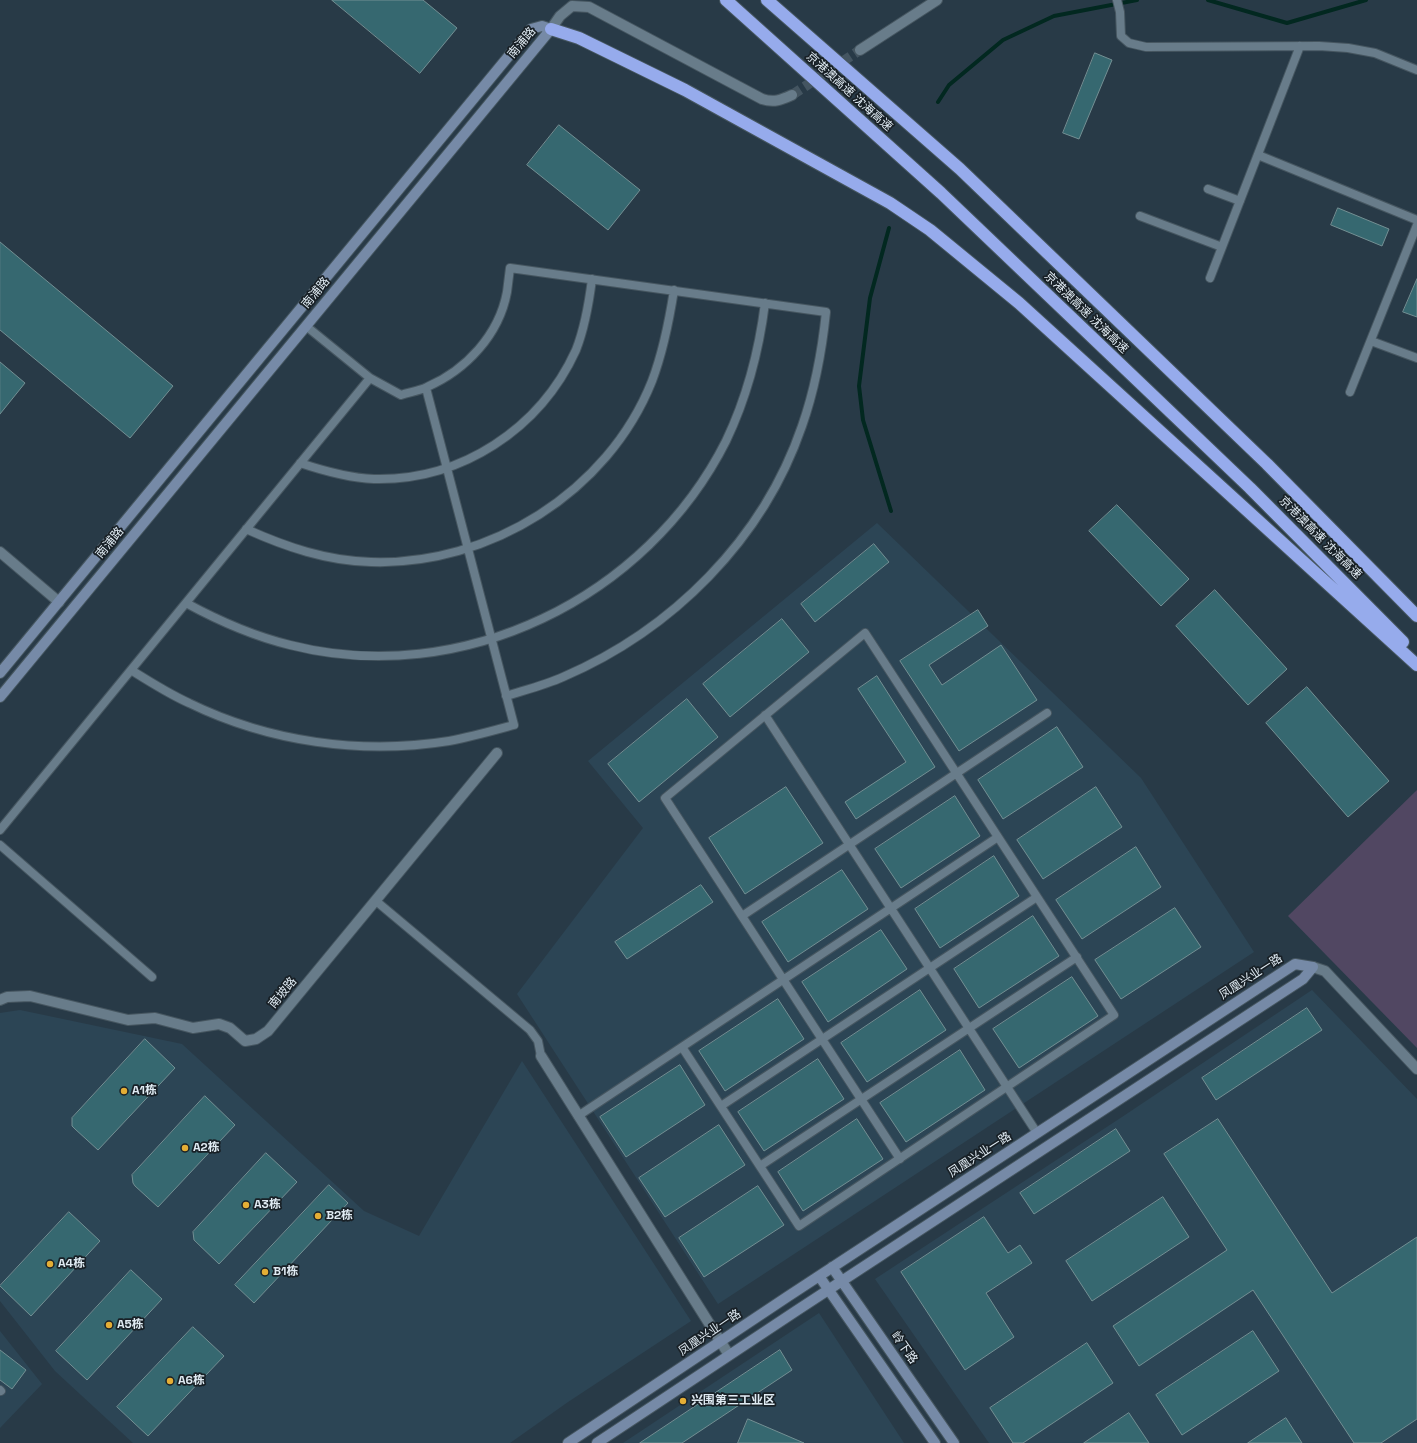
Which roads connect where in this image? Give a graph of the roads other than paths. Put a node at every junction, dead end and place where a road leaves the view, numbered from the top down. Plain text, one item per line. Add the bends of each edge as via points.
1 (726, 0) edge
2 (767, 0) edge
3 (937, 0) edge
4 (1117, 0) edge
5 (551, 29) junction
6 (1300, 46) junction
7 (860, 50) tunnel mouth
8 (1417, 70) edge
9 (792, 95) tunnel mouth
10 (1258, 155) junction
11 (1208, 190) dead end
12 (1240, 201) junction
13 (1140, 216) dead end
14 (1417, 220) edge
15 (1417, 225) edge
16 (1222, 247) junction
17 (1210, 278) dead end
18 (592, 279) junction
19 (674, 290) junction
20 (765, 303) junction
21 (306, 326) junction
22 (1371, 341) junction
23 (1417, 358) edge
24 (370, 378) junction
25 (426, 388) junction
26 (1350, 392) dead end
27 (300, 463) junction
28 (447, 468) junction
29 (246, 529) junction
30 (468, 549) junction
31 (0, 552) edge
32 (59, 602) junction
33 (186, 603) junction
34 (1417, 616) edge
35 (492, 639) junction
36 (1417, 656) edge
37 (1417, 665) edge
38 (131, 670) junction
39 (0, 673) edge
40 (506, 696) junction
41 (0, 697) edge
42 (1047, 713) dead end
43 (765, 715) junction
44 (497, 753) dead end
45 (957, 773) junction
46 (0, 830) edge
47 (998, 837) junction
48 (0, 845) edge
49 (849, 845) junction
50 (1037, 897) junction
51 (376, 901) junction
52 (891, 908) junction
53 (742, 916) junction
54 (1077, 957) junction
55 (1313, 967) junction
56 (930, 968) junction
57 (152, 977) dead end
58 (783, 980) junction
59 (0, 1000) edge
60 (969, 1029) junction
61 (822, 1040) junction
62 (682, 1047) junction
63 (541, 1056) joint
64 (1417, 1069) edge
65 (1007, 1087) junction
66 (861, 1100) junction
67 (720, 1106) junction
68 (578, 1116) junction
69 (1037, 1133) junction
70 (900, 1159) junction
71 (760, 1166) junction
72 (832, 1268) junction
73 (819, 1276) junction
74 (842, 1281) junction
75 (829, 1289) junction
76 (720, 1342) junction
77 (729, 1355) junction
78 (568, 1443) edge
79 (596, 1443) edge
80 (935, 1443) edge
81 (954, 1443) edge

1 - 36 highway, 京港澳高速 沈海高速 via 941,193 1250,488
2 - 34 highway, 京港澳高速 沈海高速 via 960,169 1267,464
3 - 7 street
4 - 6 lane via 1121,36 1129,43 1146,47
5 - 9 street via 560,16 572,6 589,7 771,102
5 - 21 street, 南浦路
5 - 32 street, 南浦路 via 542,26 531,29
5 - 37 highway via 579,38 685,90 890,203 930,230 1019,303
6 - 8 lane via 1348,48 1375,53
6 - 10 lane
10 - 12 lane
10 - 14 lane
11 - 12 lane
12 - 16 lane
13 - 16 lane
15 - 22 lane
16 - 17 lane
18 - 19 lane
18 - 25 lane via 510,268 507,293 499,318 486,340 470,360 449,376
18 - 28 lane via 587,315 576,349 559,381 537,410 510,434 480,454
19 - 20 lane
19 - 30 lane via 664,345 651,383 620,438 578,486 553,506 498,538
20 - 35 lane via 756,360 738,415 712,466 679,513 639,555 594,590 544,619
20 - 40 lane via 826,312 818,370 802,428 763,507 708,578 658,622 589,665
21 - 24 lane
21 - 41 street, 南浦路
22 - 23 lane
22 - 26 lane
24 - 25 lane via 401,395
24 - 27 lane
25 - 28 lane
27 - 28 lane via 336,474 373,479 411,477
27 - 29 lane
28 - 30 lane
29 - 30 lane via 276,543 307,552 371,562 436,557
29 - 33 lane
30 - 35 lane
31 - 32 street
32 - 39 street, 南浦路
33 - 35 lane via 230,625 264,638 292,646 341,654 406,655 462,647
33 - 38 lane
35 - 40 lane
38 - 40 lane via 189,703 251,728 316,742 349,745 416,745 468,737 514,725
38 - 46 lane
42 - 45 lane
43 - 45 lane via 865,633
43 - 49 lane
43 - 53 lane via 665,798
44 - 51 street, 南坡路
45 - 47 lane
45 - 49 lane
47 - 50 lane
47 - 52 lane
48 - 57 lane
49 - 52 lane
49 - 53 lane
50 - 54 lane
50 - 56 lane
51 - 59 street, 南坡路 via 268,1031 256,1040 244,1041 230,1028 219,1024 193,1028 155,1018 128,1020 30,996 7,997
51 - 63 lane via 530,1030 538,1041
52 - 56 lane
52 - 58 lane
53 - 58 lane
54 - 60 lane
54 - 65 lane via 1114,1015
55 - 64 street via 1325,971
55 - 69 street, 凤凰兴业一路 via 1295,964
55 - 74 street via 1303,979
56 - 60 lane
56 - 61 lane
58 - 61 lane
58 - 62 lane
60 - 65 lane
60 - 66 lane
61 - 66 lane
61 - 67 lane
62 - 67 lane
62 - 68 lane
63 - 68 street
65 - 69 lane
65 - 70 lane
66 - 70 lane
66 - 71 lane
67 - 71 lane
68 - 76 street
69 - 72 street, 凤凰兴业一路
70 - 71 lane via 799,1226
72 - 73 street, 凤凰兴业一路
72 - 74 street, 岭下路
73 - 75 street
73 - 76 street, 凤凰兴业一路
74 - 75 street
74 - 81 street, 岭下路
75 - 77 street
75 - 80 street
76 - 77 street
76 - 78 street, 凤凰兴业一路
77 - 79 street

